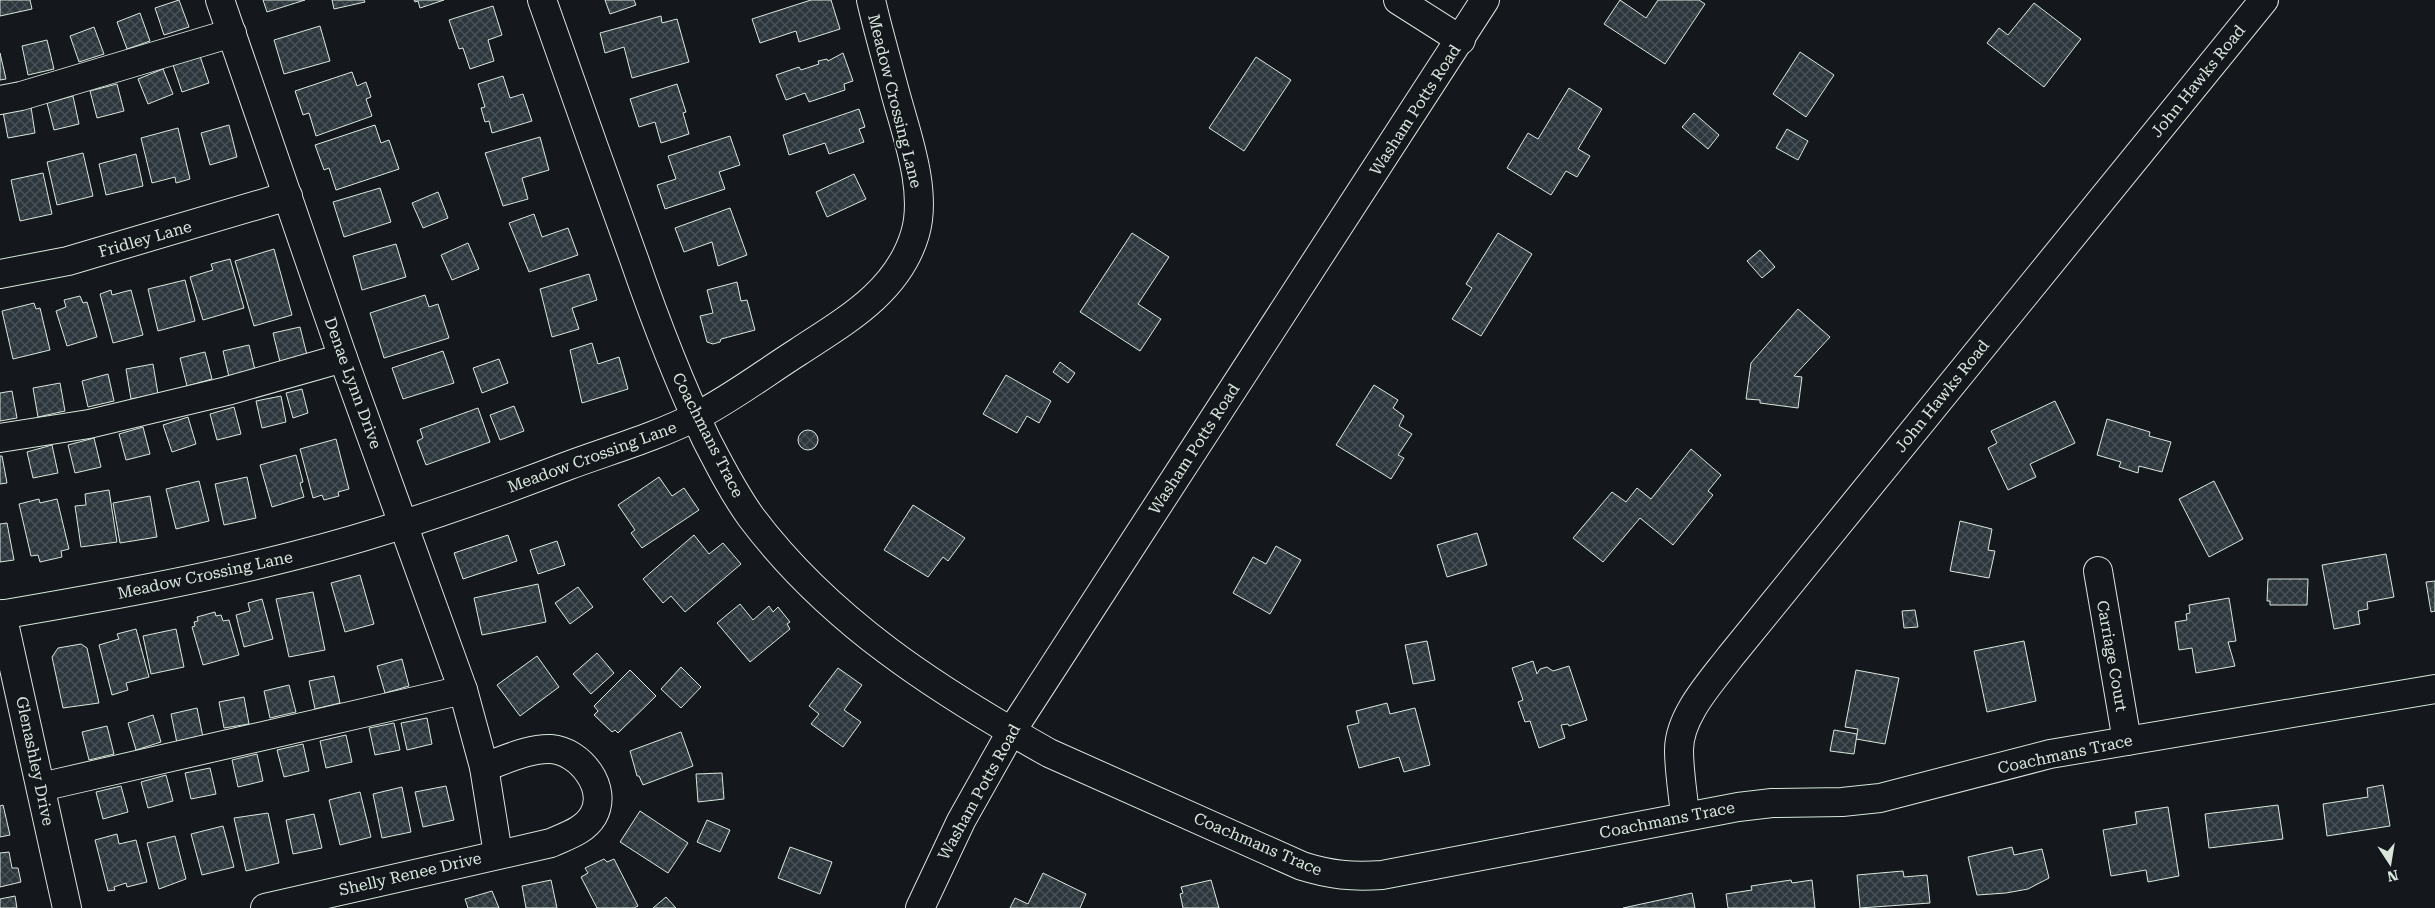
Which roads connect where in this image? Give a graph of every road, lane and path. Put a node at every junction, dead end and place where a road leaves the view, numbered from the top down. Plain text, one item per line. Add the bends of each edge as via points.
1 (220, 0) edge
2 (542, 0) edge
3 (871, 0) edge
4 (1398, 0) edge
5 (1486, 0) edge
6 (2264, 0) edge
7 (232, 33) junction
8 (1461, 40) junction
9 (0, 100) edge
10 (288, 196) junction
11 (0, 274) edge
12 (343, 358) junction
13 (696, 417) junction
14 (0, 438) edge
15 (405, 524) junction
16 (2098, 571) dead end
17 (1, 615) edge
18 (2435, 689) edge
19 (463, 690) junction
20 (1011, 732) junction
21 (2127, 741) junction
22 (484, 767) junction
23 (41, 787) junction
24 (1685, 815) junction
25 (498, 854) junction
26 (67, 908) edge
27 (264, 908) edge
28 (920, 908) edge

1 - 7 street, Denae Lynn Drive
2 - 13 street, Coachmans Trace via 658,328
3 - 13 street, Meadow Crossing Lane via 916,178 919,206 916,233 890,283 872,301
4 - 8 street
5 - 8 street, Washam Potts Road
6 - 24 street, John Hawks Road via 1700,697 1687,720 1679,748
7 - 9 street
7 - 10 street, Denae Lynn Drive
8 - 20 street, Washam Potts Road
10 - 11 street, Fridley Lane via 68,261
10 - 12 street, Denae Lynn Drive
12 - 14 street via 227,391 89,424
12 - 15 street, Denae Lynn Drive
13 - 15 street, Meadow Crossing Lane via 666,431
13 - 20 street, Coachmans Trace via 740,501 820,596 921,677
15 - 17 street, Meadow Crossing Lane via 298,555
15 - 19 street, Denae Lynn Drive
16 - 21 street, Carriage Court
17 - 23 street, Glenashley Drive
18 - 21 street, Coachmans Trace
19 - 22 street, Denae Lynn Drive
19 - 23 street
20 - 24 street, Coachmans Trace via 1102,777 1302,866 1331,875 1382,875
20 - 28 street, Washam Potts Road via 961,821
21 - 24 street, Coachmans Trace via 2050,754 1880,798 1772,803
22 - 25 street, Denae Lynn Drive
22 - 25 street via 529,752 551,749 573,756 586,768 598,796 593,815 584,828 552,843
23 - 26 street, Glenashley Drive
25 - 27 street, Shelly Renee Drive

